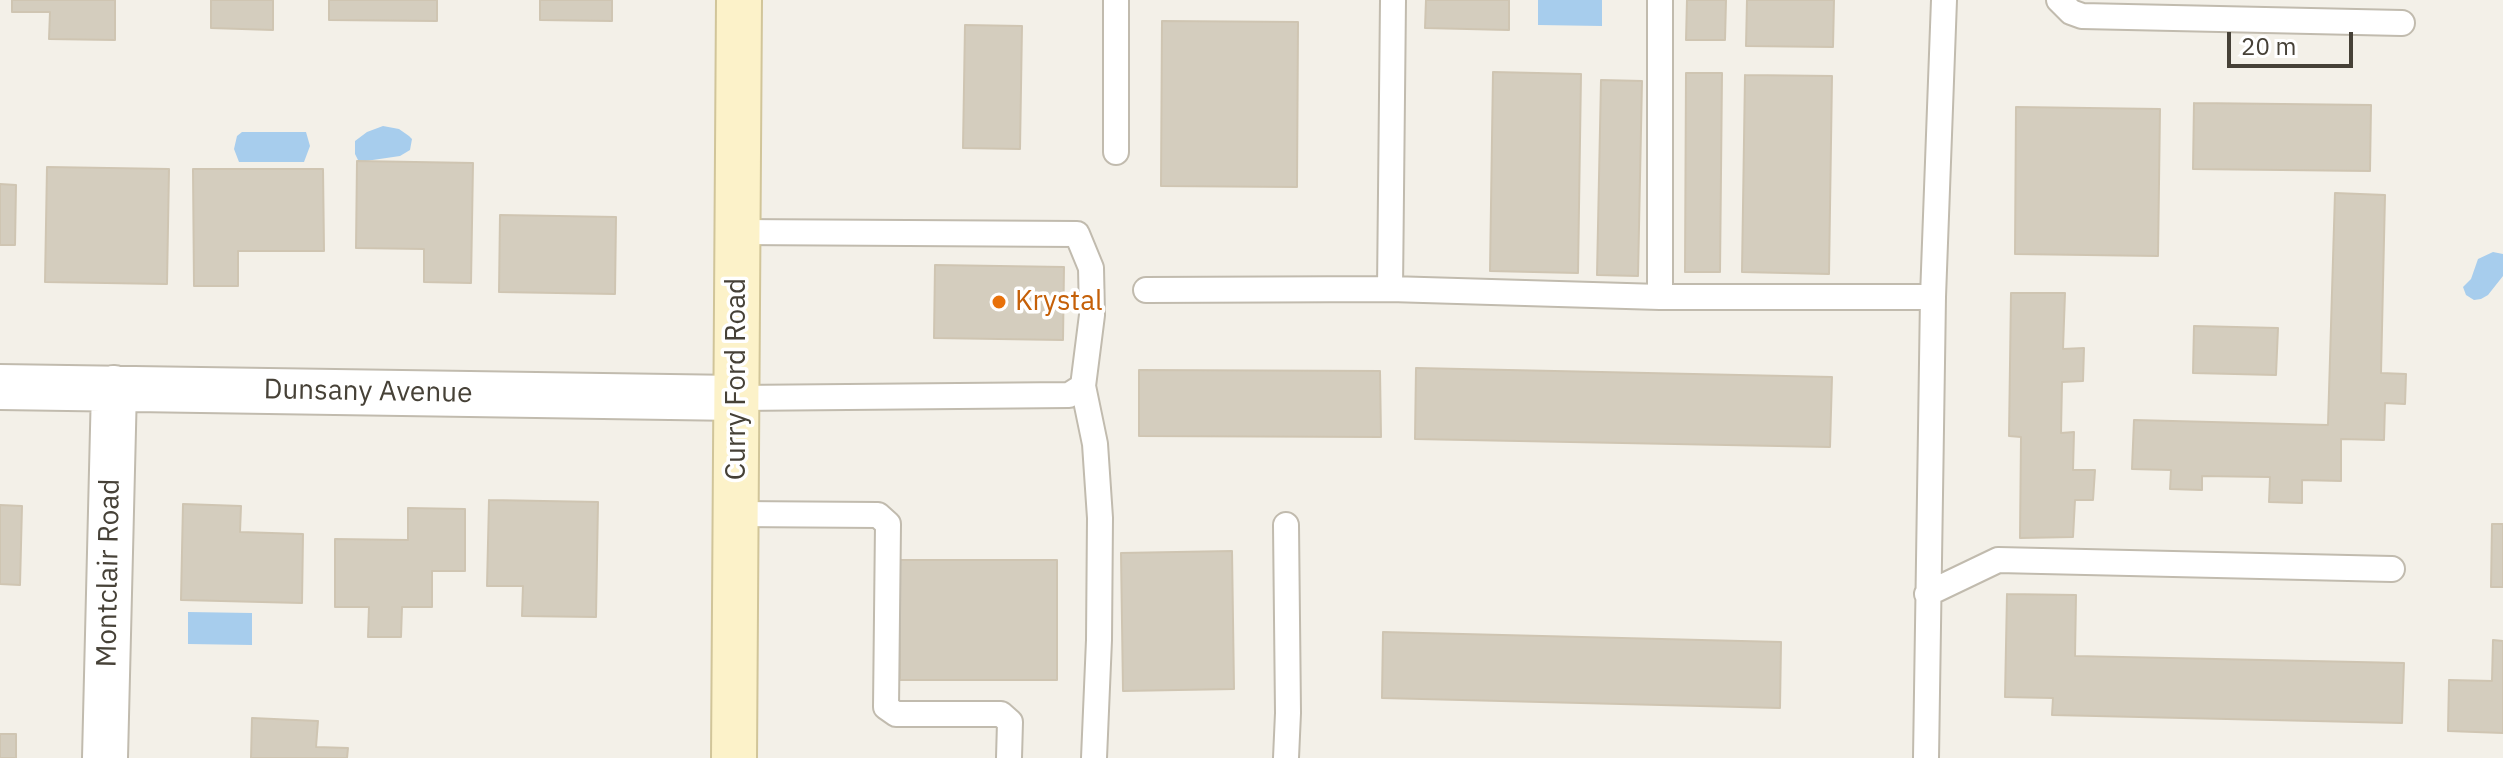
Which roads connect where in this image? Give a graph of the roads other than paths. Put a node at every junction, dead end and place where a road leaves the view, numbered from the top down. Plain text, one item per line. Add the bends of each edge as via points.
1 (739, 0) edge
2 (1116, 0) edge
3 (1393, 0) edge
4 (1660, 0) edge
5 (1944, 0) edge
6 (2059, 0) edge
7 (2402, 23) dead end
8 (1116, 152) dead end
9 (738, 232) junction
10 (1390, 289) junction
11 (1146, 290) dead end
12 (1660, 297) junction
13 (1933, 297) junction
14 (1083, 386) junction
15 (0, 387) edge
16 (114, 388) junction
17 (737, 398) junction
18 (736, 514) junction
19 (1286, 525) dead end
20 (2392, 569) dead end
21 (1927, 594) junction
22 (105, 758) edge
23 (734, 758) edge
24 (1009, 758) edge
25 (1094, 758) edge
26 (1286, 758) edge
27 (1926, 758) edge

1 - 9 street, Curry Ford Road
2 - 8 lane
3 - 10 lane
4 - 12 lane
5 - 13 lane
6 - 7 lane via 2082,16
9 - 14 lane via 1077,234 1091,268 1092,315
9 - 17 street, Curry Ford Road
10 - 11 lane
10 - 12 lane
12 - 13 lane
13 - 21 lane
14 - 17 lane via 1069,395
14 - 25 lane via 1095,444 1100,518
15 - 16 street, Dunsany Avenue
16 - 17 street, Dunsany Avenue
16 - 22 street, Montclair Road
17 - 18 street, Curry Ford Road
18 - 23 street, Curry Ford Road
18 - 24 lane via 878,515 888,524 886,707 896,714 1001,714 1010,722
19 - 26 lane
20 - 21 lane via 1998,560
21 - 27 lane

